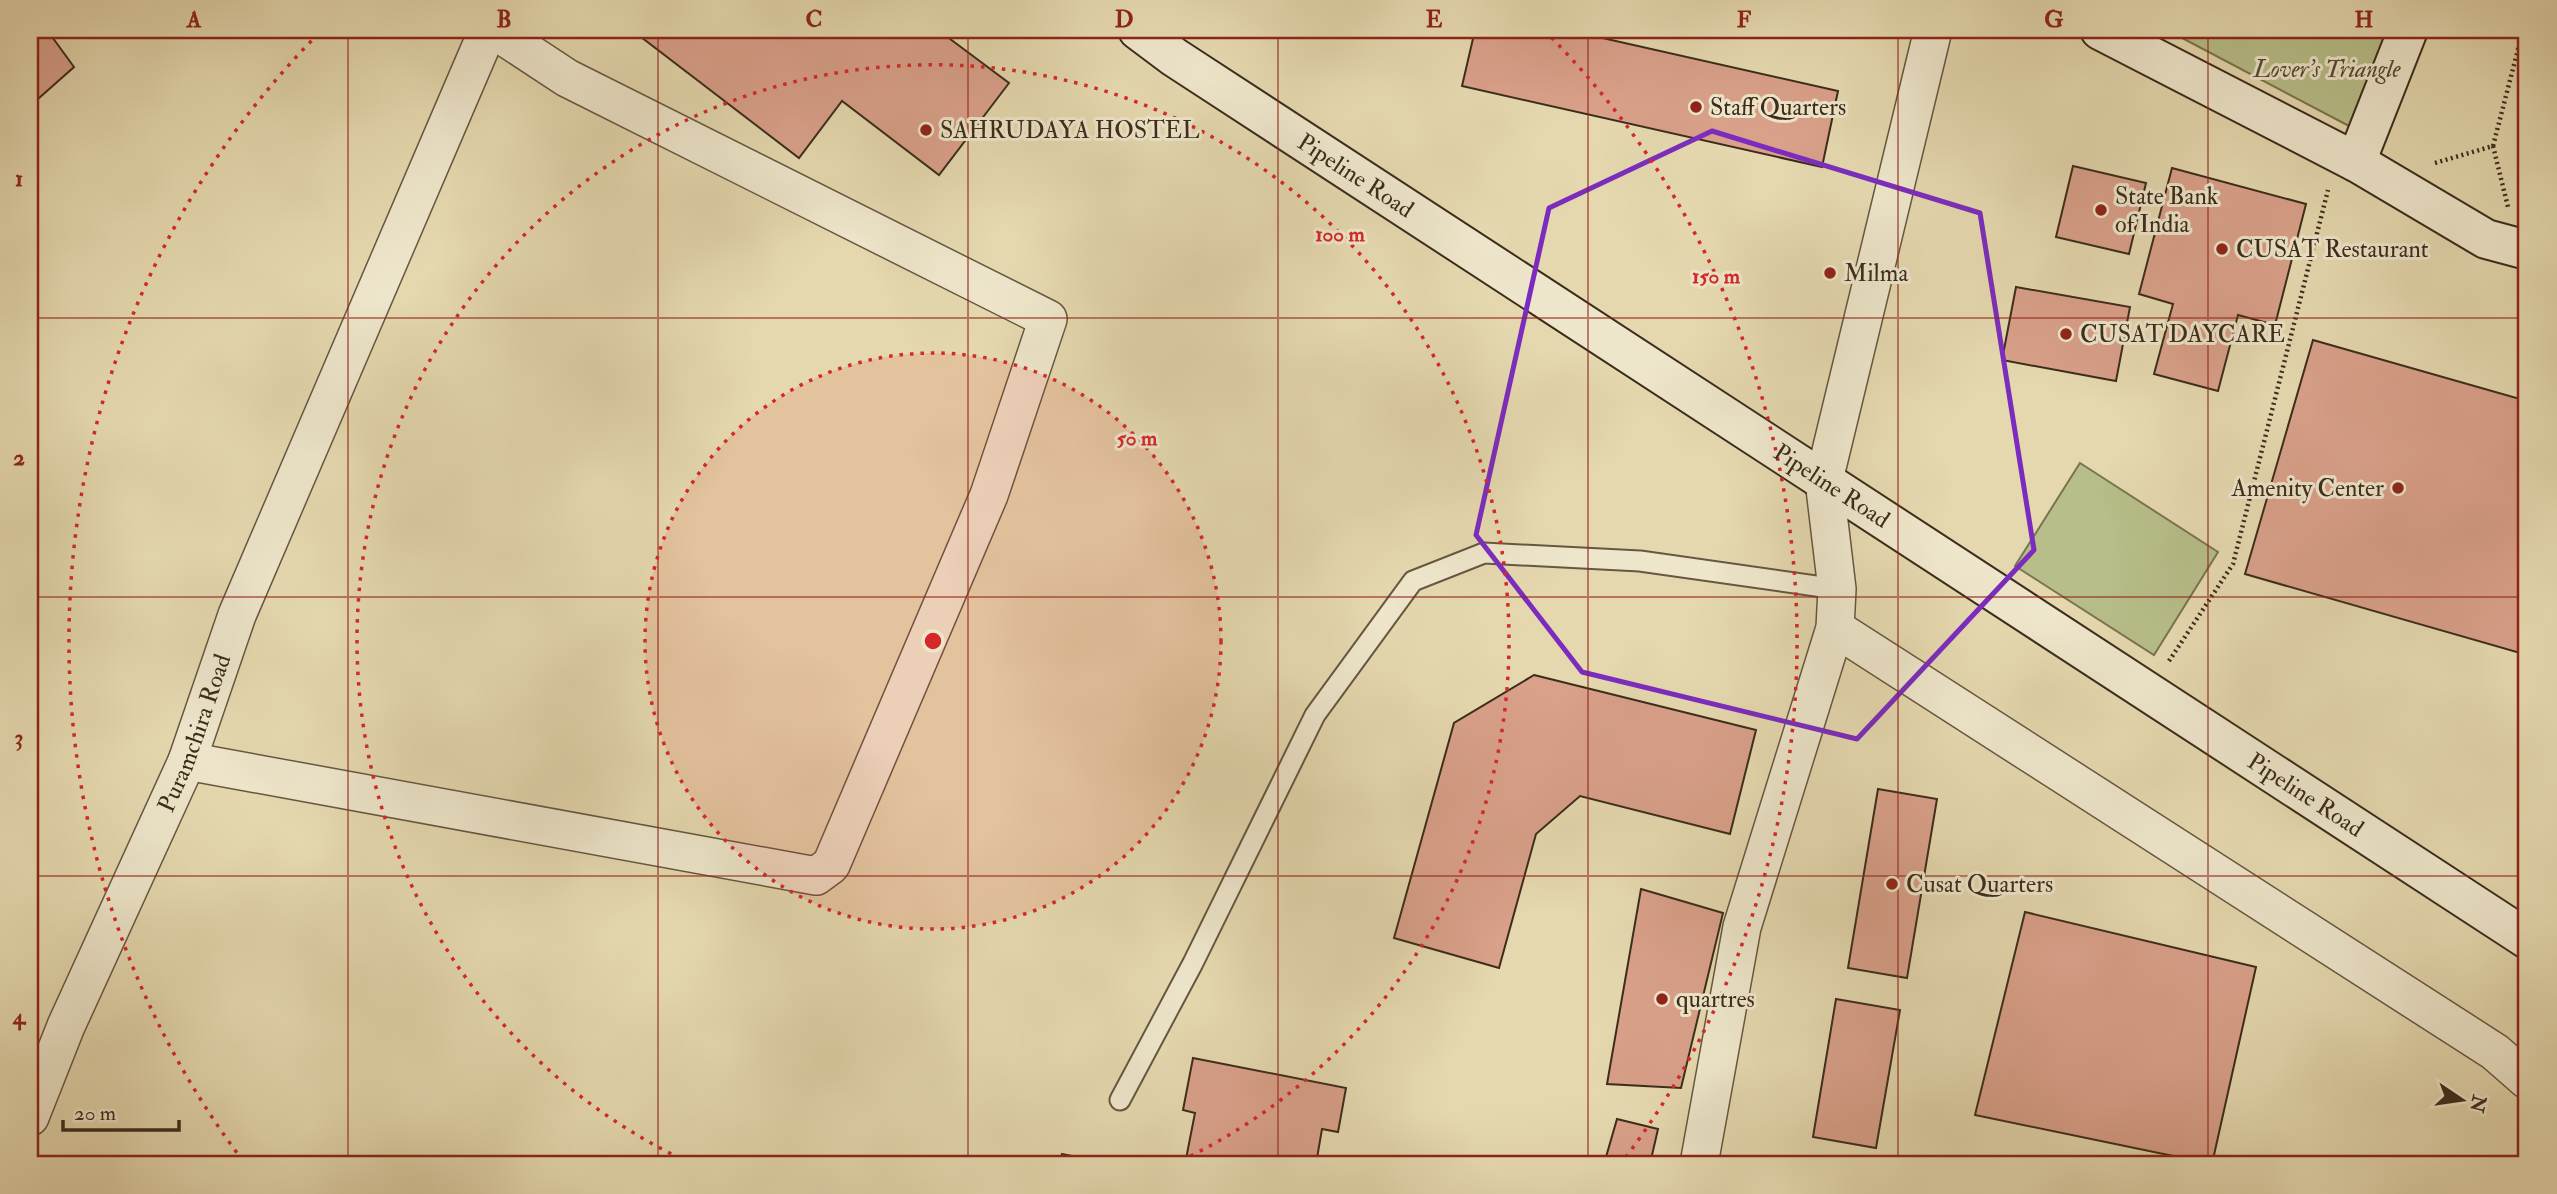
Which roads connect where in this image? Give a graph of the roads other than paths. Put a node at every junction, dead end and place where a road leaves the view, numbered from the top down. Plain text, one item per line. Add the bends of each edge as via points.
1 (488, 30) edge
2 (494, 30) edge
3 (1138, 30) edge
4 (1933, 30) edge
5 (2101, 30) edge
6 (2409, 30) edge
7 (2370, 170) junction
8 (2527, 250) edge
9 (1824, 480) junction
10 (1837, 589) junction
11 (1835, 628) junction
12 (187, 761) junction
13 (2527, 939) edge
14 (44, 1038) edge
15 (2527, 1080) edge
16 (1121, 1100) dead end
17 (30, 1117) edge
18 (1704, 1164) edge

1 - 12 street, Puramchira Road via 237,615
2 - 12 street via 567,78 1048,319 989,495 831,865 816,876
3 - 9 street, Pipeline Road
4 - 9 street
5 - 7 street
6 - 7 street
7 - 8 street via 2486,239
9 - 10 street
9 - 13 street, Pipeline Road
10 - 11 street
10 - 16 lane via 1640,561 1484,553 1413,581 1315,715
11 - 15 street via 2495,1052
11 - 18 street via 1742,927
12 - 14 street, Puramchira Road
14 - 17 street, Puramchira Road

